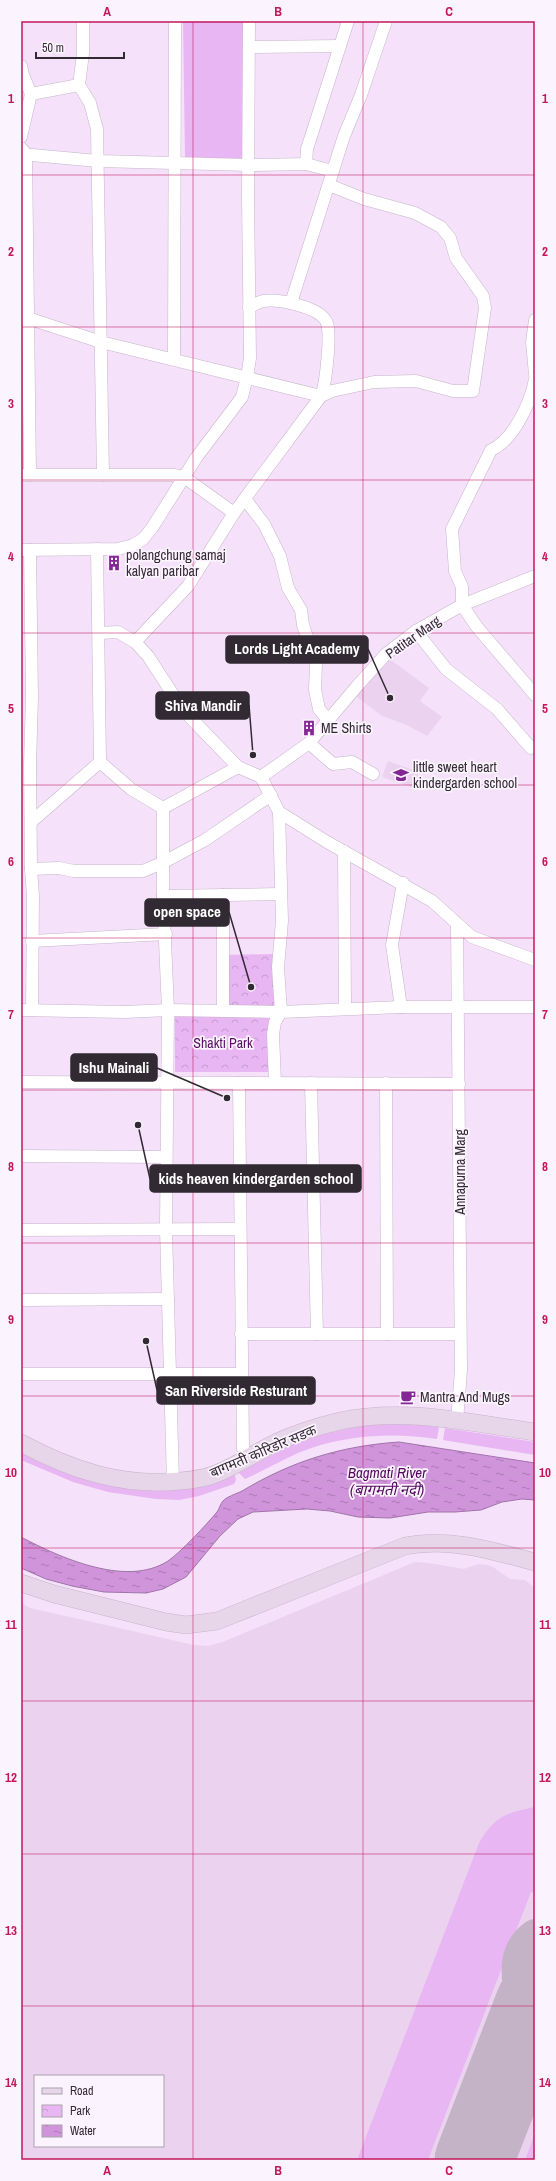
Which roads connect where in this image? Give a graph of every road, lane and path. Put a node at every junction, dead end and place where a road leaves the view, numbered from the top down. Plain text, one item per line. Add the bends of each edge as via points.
1 (83, 21) edge
2 (175, 21) edge
3 (249, 21) edge
4 (348, 21) edge
5 (386, 21) edge
6 (340, 46) junction
7 (250, 47) junction
8 (21, 66) edge
9 (79, 85) junction
10 (31, 94) junction
11 (21, 137) edge
12 (23, 152) edge
13 (98, 161) junction
14 (176, 164) junction
15 (306, 164) junction
16 (249, 165) junction
17 (333, 171) junction
18 (329, 185) junction
19 (291, 303) junction
20 (249, 307) junction
21 (25, 317) edge
22 (535, 320) edge
23 (101, 342) junction
24 (174, 359) junction
25 (535, 374) edge
26 (247, 377) junction
27 (535, 379) edge
28 (322, 396) junction
29 (26, 475) edge
30 (104, 475) junction
31 (184, 477) junction
32 (245, 499) junction
33 (234, 513) junction
34 (97, 549) junction
35 (26, 550) edge
36 (535, 576) edge
37 (462, 605) junction
38 (416, 631) junction
39 (99, 633) junction
40 (135, 642) junction
41 (535, 695) edge
42 (328, 720) junction
43 (26, 724) edge
44 (309, 743) junction
45 (531, 748) dead end
46 (100, 762) junction
47 (238, 767) junction
48 (373, 774) dead end
49 (261, 777) junction
50 (271, 795) junction
51 (162, 808) junction
52 (279, 812) junction
53 (32, 822) junction
54 (344, 851) junction
55 (162, 863) junction
56 (31, 869) junction
57 (403, 883) junction
58 (281, 894) junction
59 (223, 895) junction
60 (163, 896) junction
61 (457, 924) junction
62 (166, 934) junction
63 (32, 941) junction
64 (535, 960) edge
65 (401, 1007) junction
66 (459, 1007) junction
67 (535, 1007) edge
68 (345, 1008) junction
69 (27, 1010) edge
70 (168, 1010) junction
71 (223, 1010) junction
72 (281, 1012) junction
73 (21, 1082) edge
74 (167, 1083) junction
75 (239, 1083) junction
76 (275, 1083) junction
77 (311, 1083) junction
78 (386, 1083) junction
79 (459, 1084) junction
80 (21, 1156) edge
81 (166, 1158) junction
82 (166, 1229) junction
83 (240, 1229) junction
84 (21, 1230) edge
85 (168, 1299) junction
86 (21, 1300) edge
87 (241, 1334) junction
88 (317, 1334) junction
89 (388, 1334) junction
90 (460, 1334) junction
91 (21, 1374) edge
92 (169, 1374) junction
93 (242, 1374) junction
94 (457, 1421) junction
95 (535, 1432) edge
96 (21, 1443) edge
97 (249, 1457) junction
98 (173, 1482) junction
99 (535, 1562) edge
100 (21, 1582) edge

1 - 9 street
2 - 14 street
3 - 7 street
4 - 6 street
5 - 17 street
6 - 7 street
6 - 15 street via 307,149
7 - 16 street
8 - 10 street
9 - 10 street
9 - 13 street via 90,103 97,129
10 - 11 street
12 - 13 street
12 - 21 street
13 - 14 street
13 - 23 street
14 - 16 street
14 - 24 street
15 - 16 street
15 - 17 street
16 - 20 street
17 - 18 street
18 - 19 street
18 - 28 street via 364,199 415,213 441,227 450,238 456,258 483,296 485,308 472,391 453,391 416,381 374,382 332,391
19 - 20 street via 262,301
19 - 28 street via 317,313 328,324
20 - 26 street via 250,358
21 - 23 street
21 - 29 street
22 - 25 street via 532,342
23 - 24 street
23 - 30 street
24 - 26 street
26 - 28 street
26 - 31 street via 242,397
27 - 37 street via 533,392 518,421 501,446 491,450 452,529 455,571 462,586
28 - 32 street
29 - 30 street
30 - 31 street
31 - 33 street
31 - 34 street via 143,539 133,546
32 - 33 street
32 - 42 street via 264,524 280,556 288,588 301,610 316,663 315,690 319,708
33 - 40 street via 188,586
34 - 35 street
34 - 39 street
35 - 43 street via 32,681
36 - 37 street, Patitar Marg
37 - 38 street, Patitar Marg
37 - 41 street via 477,627
38 - 42 street, Patitar Marg via 386,654
38 - 45 street via 446,669 497,709
39 - 40 street via 118,632
39 - 46 street
40 - 47 street via 148,656 183,710
42 - 44 street, Patitar Marg
43 - 53 street
44 - 48 street via 334,764 352,762
44 - 49 street, Patitar Marg
46 - 51 street via 130,789
46 - 53 street
47 - 49 street
47 - 51 street
49 - 50 street
50 - 52 street
50 - 55 street via 205,840
51 - 55 street
52 - 54 street
52 - 58 street
53 - 56 street
54 - 57 street
54 - 68 street
55 - 56 street via 143,871
55 - 60 street
56 - 63 street
57 - 61 street via 432,901
57 - 65 street via 392,945
58 - 59 street
58 - 72 street via 282,921 278,967
59 - 60 street
59 - 71 street
60 - 62 street
61 - 64 street via 472,937
61 - 66 street, Annapurna Marg
62 - 63 street
62 - 70 street
63 - 69 street
65 - 66 street
65 - 68 street
66 - 67 street
66 - 79 street, Annapurna Marg
68 - 72 street
69 - 70 street
70 - 71 street
70 - 74 street
71 - 72 street
72 - 76 street via 275,1022 273,1034
73 - 74 street
74 - 75 street
74 - 81 street
75 - 76 street
75 - 83 street
76 - 77 street
77 - 78 street
77 - 88 street
78 - 79 street
78 - 89 street
79 - 90 street, Annapurna Marg
80 - 81 street
81 - 82 street
82 - 83 street
82 - 84 street
82 - 85 street
83 - 87 street
85 - 86 street
85 - 92 street
87 - 88 street
87 - 93 street
88 - 89 street
89 - 90 street
90 - 94 street, Annapurna Marg via 461,1370
91 - 92 street
92 - 93 street
92 - 98 street
93 - 97 street via 243,1449
94 - 95 main road, बागमती कोरिडोर सडक
94 - 97 main road, बागमती कोरिडोर सडक via 406,1415 366,1417 306,1430
96 - 98 main road, बागमती कोरिडोर सडक via 48,1457 98,1475 141,1482
97 - 98 main road, बागमती कोरिडोर सडक via 216,1474
99 - 100 main road via 450,1543 420,1543 405,1546 218,1622 186,1625 54,1594

